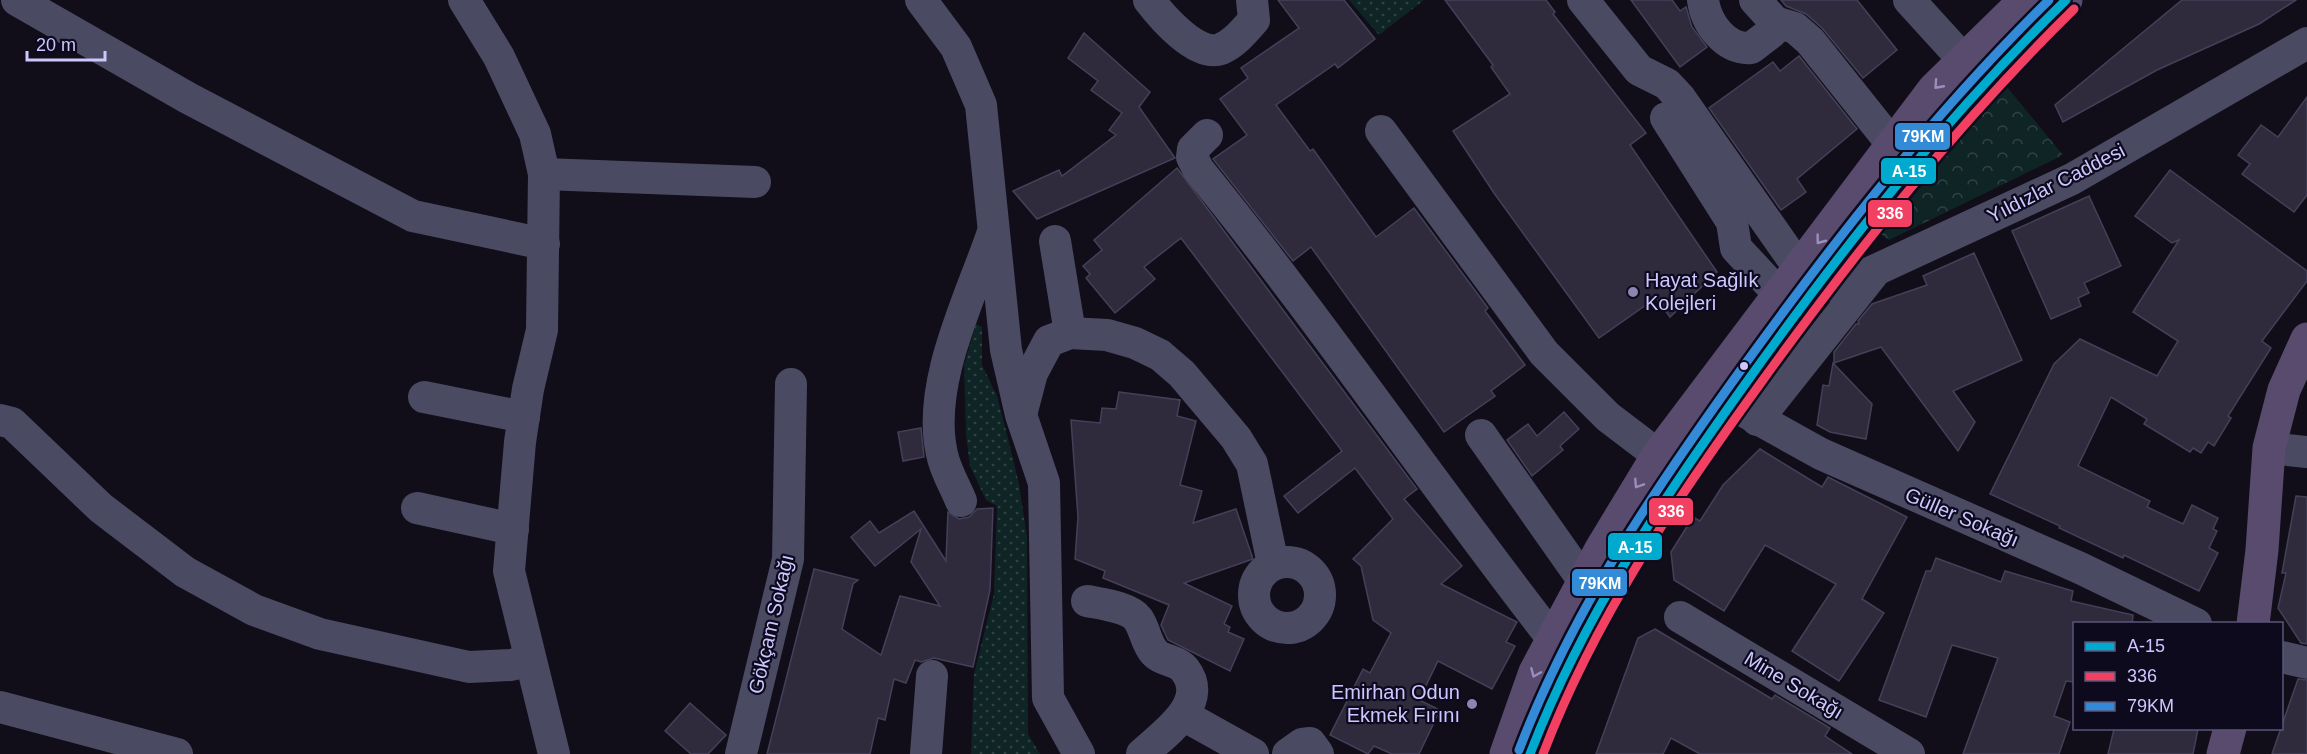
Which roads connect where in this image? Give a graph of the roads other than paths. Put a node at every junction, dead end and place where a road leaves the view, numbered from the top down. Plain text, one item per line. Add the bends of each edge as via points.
1 (17, 0) edge
2 (464, 0) edge
3 (1149, 0) edge
4 (1252, 0) edge
5 (1583, 0) edge
6 (1703, 0) edge
7 (1909, 0) edge
8 (2025, 0) edge
9 (2066, 0) edge
10 (936, 7) edge
11 (1765, 11) edge
12 (2307, 43) edge
13 (1973, 70) junction
14 (1666, 118) dead end
15 (1381, 131) dead end
16 (1207, 135) dead end
17 (1892, 144) junction
18 (544, 174) junction
19 (755, 182) dead end
20 (995, 227) junction
21 (1055, 241) dead end
22 (544, 244) junction
23 (1876, 270) junction
24 (1808, 276) junction
25 (1779, 294) junction
26 (1070, 333) junction
27 (2307, 339) edge
28 (791, 384) dead end
29 (424, 397) dead end
30 (1733, 403) junction
31 (1021, 415) junction
32 (524, 417) junction
33 (0, 420) edge
34 (1481, 435) dead end
35 (2269, 448) junction
36 (2307, 452) edge
37 (1658, 455) junction
38 (961, 501) dead end
39 (417, 508) dead end
40 (513, 529) junction
41 (1273, 564) dead end
42 (1583, 580) junction
43 (1087, 601) dead end
44 (1680, 617) dead end
45 (2192, 622) edge
46 (2253, 622) edge
47 (1552, 638) junction
48 (2283, 657) edge
49 (529, 661) junction
50 (2307, 663) edge
51 (932, 676) dead end
52 (0, 707) edge
53 (1183, 715) junction
54 (2230, 730) edge
55 (177, 754) edge
56 (554, 754) edge
57 (741, 754) edge
58 (926, 754) edge
59 (1079, 754) edge
60 (1142, 754) edge
61 (1253, 754) edge
62 (1288, 754) edge
63 (1318, 754) edge
64 (1506, 754) edge
65 (1530, 754) edge
66 (1909, 754) edge
67 (2223, 754) edge

1 - 22 street via 188,98 413,216
2 - 18 street via 499,57 530,124
3 - 4 street via 1184,37 1201,48 1220,50 1239,38 1254,20
5 - 24 street via 1639,70 1667,84 1680,98
6 - 11 street via 1704,9 1723,40 1733,46 1751,48 1772,32
7 - 13 street
8 - 13 main road
9 - 13 main road
10 - 20 street via 981,105
11 - 17 street via 1810,40
12 - 23 street, Yıldızlar Caddesi via 2072,179
13 -> 17 main road via 1934,89
13 - 24 main road via 1932,140
14 - 25 street via 1732,222 1736,248
15 - 37 street via 1544,353 1608,417
16 - 47 street via 1193,149 1198,169 1264,251
17 -> 24 main road
18 - 19 street
18 - 22 street
20 - 31 street via 1006,350
20 - 38 street via 942,383 942,455
21 - 26 street
22 - 32 street via 542,330
23 - 24 street, Yıldızlar Caddesi via 1839,287
23 - 30 street
24 - 25 main road
24 - 30 main road
25 - 30 main road
26 - 31 street via 1049,341 1040,354
26 - 41 street via 1107,335 1135,343 1160,355 1182,374 1236,438 1252,464
27 - 35 main road via 2284,390
28 - 57 street, Gökçam Sokağı via 788,559
29 - 32 street
30 - 37 main road
30 - 45 street, Güller Sokağı via 1821,454 2080,568
30 - 65 main road via 1635,542 1572,654
31 - 59 street via 1044,483 1048,698
32 - 40 street
33 - 49 street via 12,423 101,508 185,572 254,610 320,634 469,667
34 - 42 street
35 - 36 street
35 - 46 main road
37 -> 42 main road
39 - 40 street
40 - 49 street via 509,571
42 - 47 main road
43 - 53 street via 1137,617 1155,653 1184,668 1194,694
44 - 66 street, Mine Sokağı
47 -> 64 main road via 1534,672
48 - 50 street
49 - 56 street
51 - 58 street
52 - 55 street
53 - 60 street
53 - 61 street
54 - 67 main road
62 - 63 street via 1310,743

